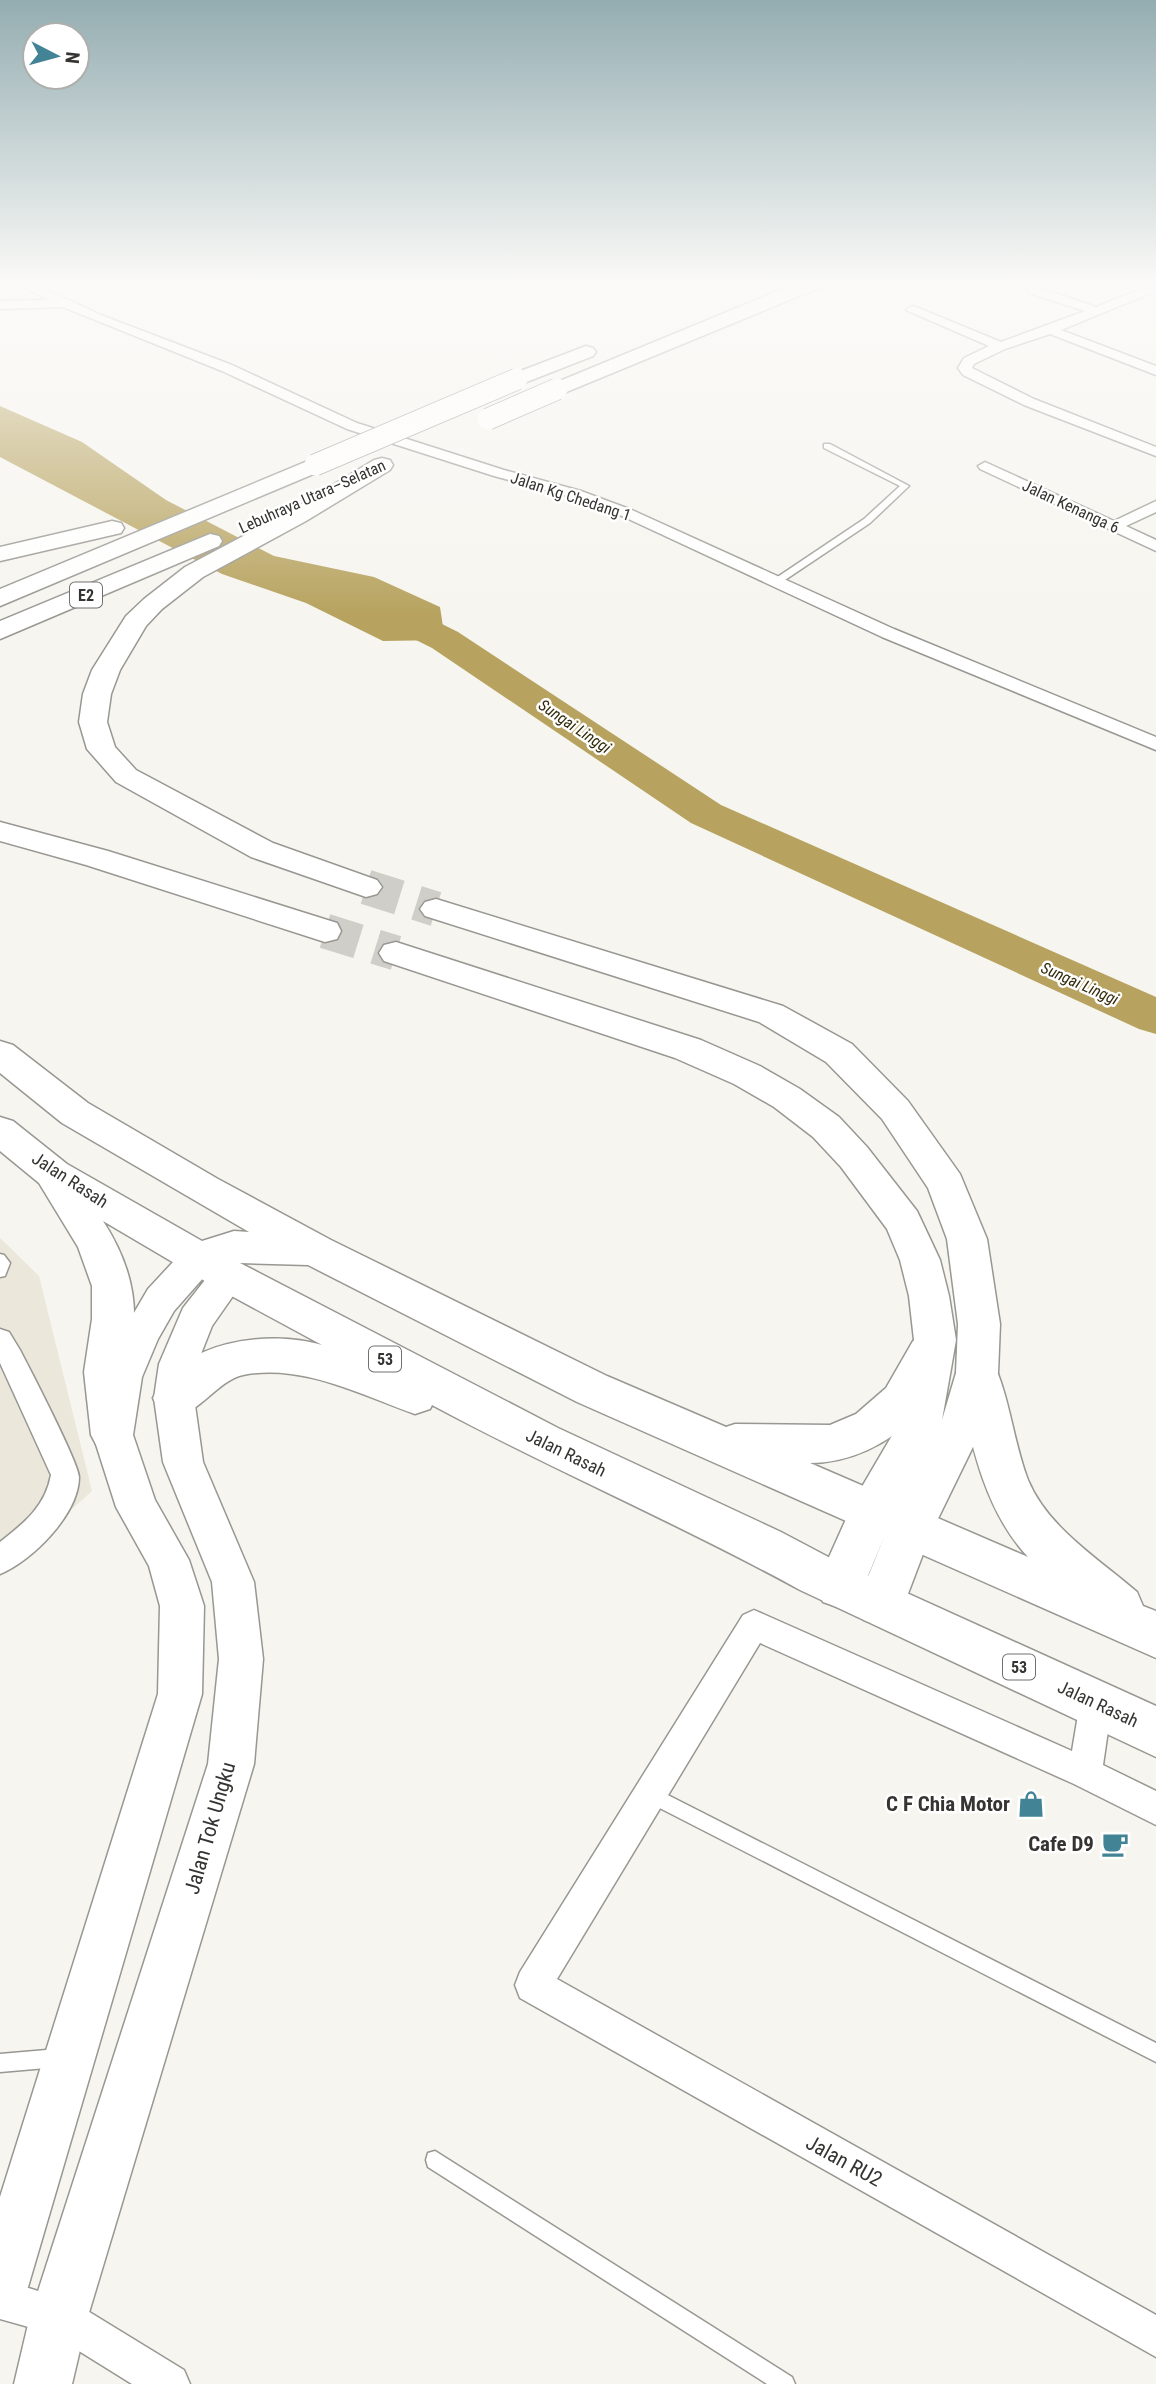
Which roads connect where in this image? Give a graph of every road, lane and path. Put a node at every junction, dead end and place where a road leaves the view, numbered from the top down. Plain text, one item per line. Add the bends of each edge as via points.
1 (279, 392) edge
2 (486, 392) edge
3 (550, 392) edge
4 (1009, 392) edge
5 (827, 446) dead end
6 (1156, 452) edge
7 (315, 465) junction
8 (985, 466) dead end
9 (1156, 506) edge
10 (1115, 526) junction
11 (1156, 546) edge
12 (0, 554) edge
13 (183, 565) junction
14 (776, 582) junction
15 (0, 598) edge
16 (0, 632) edge
17 (1156, 744) edge
18 (0, 831) edge
19 (366, 887) tunnel mouth
20 (436, 909) tunnel mouth
21 (325, 932) tunnel mouth
22 (396, 954) tunnel mouth
23 (0, 1054) edge
24 (0, 1131) edge
25 (54, 1174) junction
26 (204, 1189) junction
27 (317, 1251) junction
28 (0, 1259) edge
29 (221, 1260) junction
30 (0, 1272) edge
31 (935, 1340) junction
32 (4, 1355) edge
33 (977, 1373) junction
34 (174, 1398) junction
35 (113, 1435) junction
36 (542, 1442) junction
37 (719, 1443) junction
38 (891, 1520) junction
39 (0, 1560) edge
40 (861, 1595) junction
41 (1149, 1632) edge
42 (1096, 1703) junction
43 (1156, 1732) edge
44 (1085, 1773) junction
45 (648, 1794) junction
46 (1156, 1809) edge
47 (1156, 2053) edge
48 (72, 2056) junction
49 (2, 2067) edge
50 (436, 2160) dead end
51 (0, 2287) edge
52 (0, 2299) edge
53 (59, 2316) junction
54 (1156, 2337) edge
55 (43, 2384) edge
56 (170, 2384) edge
57 (785, 2384) edge

1 - 14 street, Jalan Kg Chedang 1 via 352,426 627,513
2 - 7 highway, Lebuhraya Utara–Selatan / E2, bridge
3 - 13 highway, Lebuhraya Utara–Selatan, bridge via 382,466 298,516
4 - 6 street
5 - 14 lane via 905,486 867,521
7 - 12 highway via 107,530
7 - 15 highway, Lebuhraya Utara–Selatan / E2
8 - 10 street, Jalan Kenanga 6
9 - 10 street
10 - 11 street, Jalan Kenanga 6
13 - 16 highway, E2
13 - 19 highway via 135,622 106,670 93,722 101,749 126,776 262,850
14 - 17 street, Jalan Kg Chedang 1
18 - 21 highway
20 - 33 highway via 771,1014 839,1053 895,1110 946,1184 967,1239 979,1324
22 - 31 highway via 688,1049 787,1098 855,1157 903,1222 920,1261
23 - 26 highway via 75,1113
24 - 25 highway, Jalan Rasah / 53
25 - 29 highway, Jalan Rasah / 53
25 - 35 highway via 96,1242 112,1286 114,1311 105,1372
26 - 27 highway
26 - 29 highway
27 - 29 highway
27 - 37 highway via 593,1389
28 - 30 lane via 4,1263
29 - 34 main road, Jalan Tok Ungku via 178,1364
29 - 35 main road via 161,1300 123,1377
29 - 36 highway, Jalan Rasah / 53
31 - 37 highway via 901,1401 871,1427 833,1444
31 - 38 highway via 918,1432
32 - 39 street via 65,1475 55,1511
33 - 38 highway via 966,1416
33 - 41 highway via 997,1454 1034,1531
34 - 36 highway via 202,1375 236,1358 285,1356 318,1362
34 - 53 main road, Jalan Tok Ungku via 183,1462 233,1582 241,1659 231,1764
35 - 48 main road via 137,1507 168,1560 182,1606 180,1694
36 - 40 highway, Jalan Rasah / 53
37 - 38 highway
38 - 40 highway
38 - 41 highway
40 - 42 highway, Jalan Rasah / 53
42 - 43 highway, Jalan Rasah / 53
42 - 44 street
44 - 45 street via 754,1626
44 - 46 street
45 - 47 lane
45 - 54 street, Jalan RU2 via 533,1985
48 - 49 lane
48 - 51 main road
50 - 57 lane
52 - 53 street
53 - 55 main road, Jalan Tok Ungku
53 - 56 street

